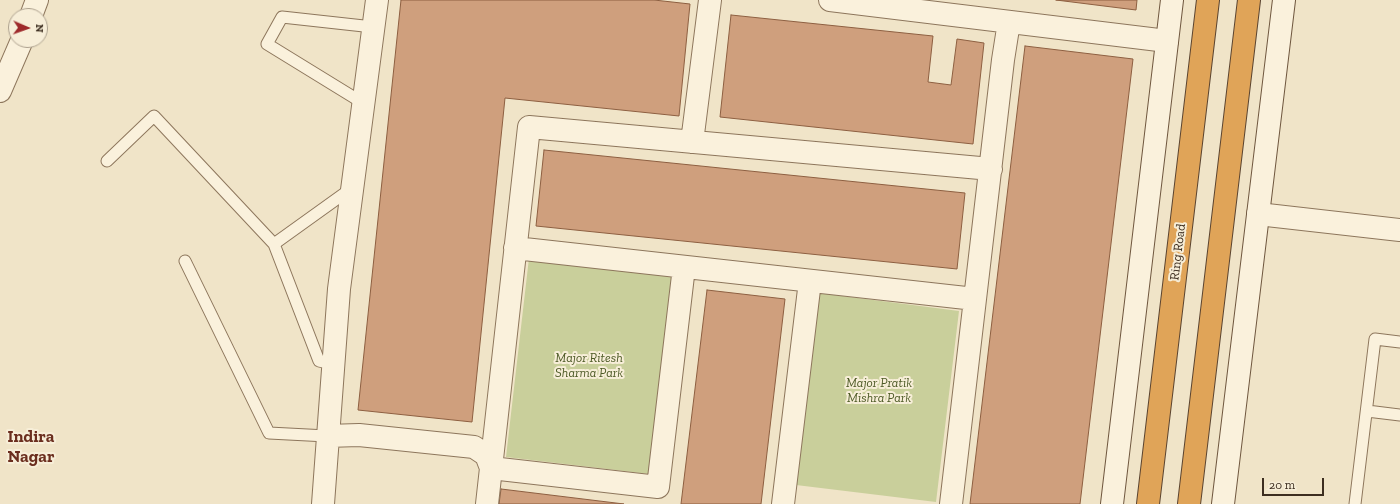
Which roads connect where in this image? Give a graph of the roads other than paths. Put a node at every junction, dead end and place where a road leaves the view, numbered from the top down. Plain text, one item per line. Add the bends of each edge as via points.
1 (376, 0) edge
2 (710, 0) edge
3 (835, 0) edge
4 (1172, 0) edge
5 (1208, 0) edge
6 (1248, 0) edge
7 (1284, 0) edge
8 (1009, 22) junction
9 (373, 27) junction
10 (1168, 41) junction
11 (13, 49) edge
12 (0, 92) edge
13 (363, 103) junction
14 (692, 142) junction
15 (107, 161) dead end
16 (991, 169) junction
17 (352, 187) junction
18 (1258, 214) junction
19 (1400, 230) edge
20 (274, 244) junction
21 (516, 248) junction
22 (185, 261) dead end
23 (684, 267) junction
24 (810, 281) junction
25 (976, 299) junction
26 (1400, 342) edge
27 (333, 364) junction
28 (1367, 411) junction
29 (1400, 415) edge
30 (327, 436) junction
31 (491, 468) junction
32 (322, 504) edge
33 (487, 504) edge
34 (783, 504) edge
35 (951, 504) edge
36 (1112, 504) edge
37 (1148, 504) edge
38 (1189, 504) edge
39 (1223, 504) edge
40 (1355, 504) edge

1 - 9 street
2 - 14 street
3 - 8 street
4 - 10 street
5 - 37 highway, Ring Road
6 - 38 highway
7 - 18 street
8 - 10 street
8 - 16 street
9 - 13 street
9 - 13 lane via 282,16 267,44
10 - 36 street
11 - 12 street
13 - 17 street
14 - 16 street
14 - 21 street via 529,127
15 - 20 lane via 154,116
16 - 25 street
17 - 20 lane
17 - 27 street via 339,289
18 - 19 street
18 - 39 street
20 - 27 lane via 319,361
21 - 23 street
21 - 31 street
22 - 30 lane via 269,433
23 - 24 street
23 - 31 street via 658,488
24 - 25 street
24 - 34 street
25 - 35 street
26 - 28 lane via 1375,339
27 - 30 street
28 - 29 lane
28 - 40 lane
30 - 31 street via 359,436 474,447 486,455
30 - 32 street
31 - 33 street

